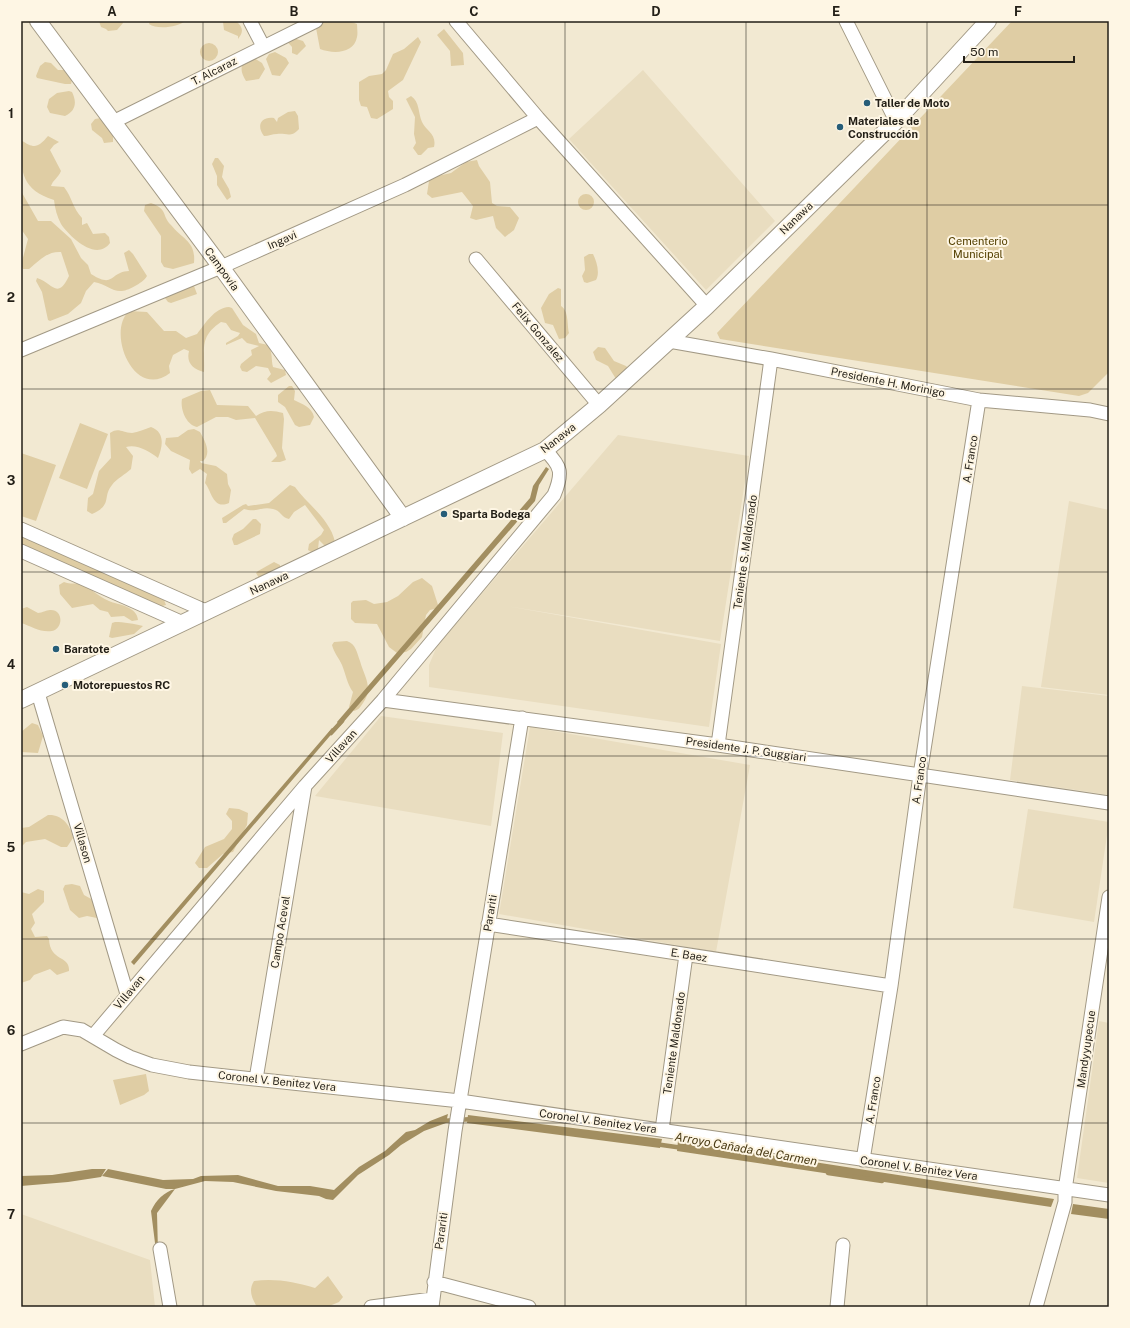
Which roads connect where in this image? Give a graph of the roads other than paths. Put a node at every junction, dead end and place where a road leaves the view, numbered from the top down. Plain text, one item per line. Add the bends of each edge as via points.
1 (38, 21) edge
2 (250, 21) edge
3 (316, 21) edge
4 (456, 21) edge
5 (846, 21) edge
6 (988, 21) edge
7 (264, 46) junction
8 (538, 118) junction
9 (896, 121) junction
10 (112, 122) junction
11 (476, 259) dead end
12 (221, 267) junction
13 (707, 306) junction
14 (669, 342) junction
15 (21, 350) edge
16 (771, 359) junction
17 (979, 400) junction
18 (599, 405) junction
19 (1109, 414) edge
20 (545, 450) junction
21 (403, 518) junction
22 (21, 529) edge
23 (21, 551) edge
24 (208, 612) junction
25 (183, 623) junction
26 (38, 693) junction
27 (21, 700) edge
28 (383, 700) junction
29 (522, 718) junction
30 (718, 745) junction
31 (920, 775) junction
32 (305, 786) junction
33 (1109, 803) edge
34 (1109, 897) edge
35 (488, 924) junction
36 (686, 955) junction
37 (891, 986) junction
38 (127, 994) junction
39 (93, 1036) junction
40 (21, 1044) edge
41 (256, 1079) junction
42 (459, 1104) junction
43 (662, 1130) junction
44 (863, 1160) junction
45 (1109, 1195) edge
46 (1065, 1196) junction
47 (843, 1245) dead end
48 (160, 1249) dead end
49 (434, 1282) junction
50 (432, 1303) edge
51 (170, 1307) edge
52 (371, 1307) edge
53 (529, 1307) edge
54 (837, 1307) edge
55 (1036, 1307) edge

1 - 10 street, Campovía
2 - 7 street
3 - 7 street, T. Alcaraz
4 - 8 street
5 - 9 street
6 - 9 street, Nanawa
7 - 10 street, T. Alcaraz
8 - 12 street, Ingavi via 404,185
8 - 13 street
9 - 13 street, Nanawa
10 - 12 street, Campovía
11 - 18 street, Felix Gonzalez
12 - 15 street, Ingavi
12 - 21 street, Campovía
13 - 14 street, Nanawa
14 - 16 street, Presidente H. Morinigo
14 - 18 street, Nanawa
16 - 17 street, Presidente H. Morinigo
16 - 30 street, Teniente S. Maldonado
17 - 19 street, Presidente H. Morinigo
17 - 31 street, A. Franco
18 - 20 street, Nanawa
20 - 21 street, Nanawa
20 - 28 street, Villavan via 558,463 560,472 560,482 554,495
21 - 24 street, Nanawa
22 - 24 street
23 - 25 street
24 - 25 street, Nanawa
25 - 26 street, Nanawa
26 - 27 street, Nanawa
26 - 38 street, Villason
28 - 29 street, Presidente J. P. Guggiari
28 - 32 street, Villavan
29 - 30 street, Presidente J. P. Guggiari
29 - 35 street, Parariti
30 - 31 street, Presidente J. P. Guggiari
31 - 33 street, Presidente J. P. Guggiari
31 - 37 street, A. Franco
32 - 38 street, Villavan
32 - 41 street, Campo Aceval
34 - 46 street, Mandyyupecue
35 - 36 street, E. Baez
35 - 42 street, Parariti
36 - 37 street, E. Baez
36 - 43 street, Teniente Maldonado
37 - 44 street, A. Franco
38 - 39 street, Villavan
39 - 40 street, Coronel V. Benitez Vera via 82,1030 63,1027
39 - 41 street, Coronel V. Benitez Vera via 116,1050 152,1065 189,1072
41 - 42 street, Coronel V. Benitez Vera
42 - 43 street, Coronel V. Benitez Vera
42 - 49 street, Parariti
43 - 44 street, Coronel V. Benitez Vera
44 - 46 street, Coronel V. Benitez Vera
45 - 46 street, Coronel V. Benitez Vera
46 - 55 street, Mandyyupecue
47 - 54 street
48 - 51 street
49 - 50 street, Parariti
49 - 53 street
50 - 52 street

